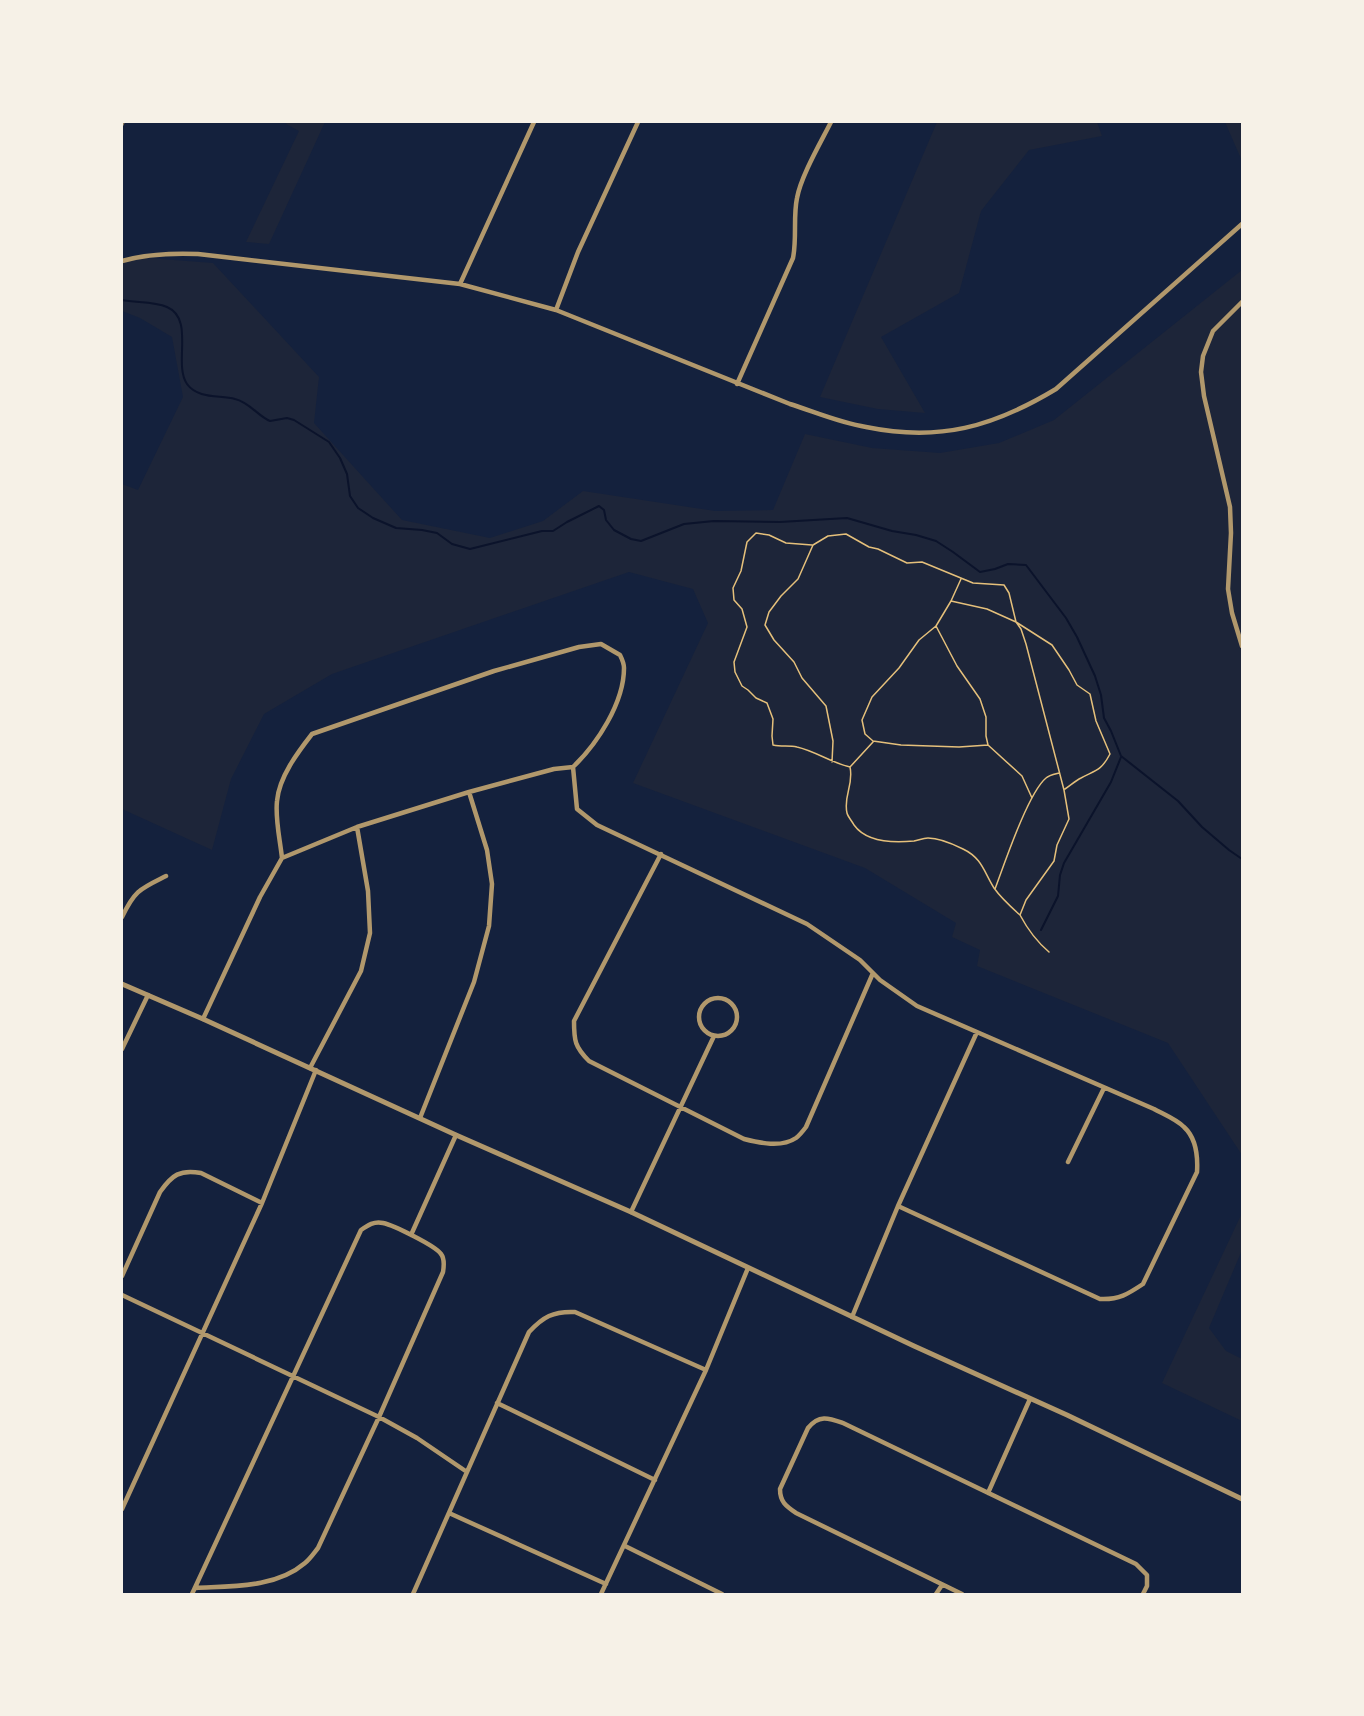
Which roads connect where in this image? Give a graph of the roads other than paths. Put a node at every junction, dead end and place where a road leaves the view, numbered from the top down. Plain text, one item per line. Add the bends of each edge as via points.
1 (534, 122) edge
2 (639, 122) edge
3 (831, 122) edge
4 (1242, 224) edge
5 (122, 261) edge
6 (459, 284) junction
7 (1242, 302) edge
8 (556, 310) junction
9 (737, 384) junction
10 (1242, 646) edge
11 (573, 767) junction
12 (469, 792) junction
13 (357, 827) junction
14 (661, 854) junction
15 (282, 858) junction
16 (166, 876) dead end
17 (122, 917) edge
18 (873, 973) junction
19 (122, 984) edge
20 (148, 995) junction
21 (202, 1019) junction
22 (977, 1032) junction
23 (714, 1036) junction
24 (122, 1049) edge
25 (313, 1069) junction
26 (1104, 1088) junction
27 (679, 1107) junction
28 (420, 1118) junction
29 (456, 1135) junction
30 (1068, 1162) dead end
31 (262, 1203) junction
32 (898, 1206) junction
33 (631, 1212) junction
34 (411, 1235) junction
35 (748, 1268) junction
36 (122, 1276) edge
37 (122, 1295) edge
38 (852, 1317) junction
39 (203, 1333) junction
40 (706, 1371) junction
41 (294, 1376) junction
42 (1030, 1399) junction
43 (497, 1403) junction
44 (379, 1417) junction
45 (467, 1472) junction
46 (656, 1480) junction
47 (988, 1493) junction
48 (1242, 1499) edge
49 (122, 1509) edge
50 (449, 1513) junction
51 (625, 1546) junction
52 (606, 1584) junction
53 (942, 1585) junction
54 (196, 1588) junction
55 (192, 1594) edge
56 (413, 1594) edge
57 (601, 1594) edge
58 (722, 1594) edge
59 (936, 1594) edge
60 (962, 1594) edge
61 (1143, 1594) edge

1 - 6 street
2 - 8 street via 578,252
3 - 9 street via 797,198 793,258
4 - 9 street via 1056,389 997,419 940,432 905,433 864,427
5 - 6 street via 198,254
6 - 8 street
7 - 10 street via 1213,332 1201,372 1230,507 1228,589
8 - 9 street
11 - 12 street
11 - 14 street via 577,809 597,825
11 - 15 street via 599,735 620,695 625,667 620,655 601,644 494,671 312,734 279,788 276,802
12 - 13 street
12 - 28 street via 487,850 492,884 489,926 474,981
13 - 15 street
13 - 25 street via 368,891 370,933 361,971
14 - 18 street via 807,924
14 - 27 street via 574,1022 574,1037 578,1050 589,1061
15 - 21 street
16 - 17 street via 133,896
18 - 22 street via 917,1006
18 - 27 street via 806,1127 795,1139 763,1144 744,1139
19 - 20 street
20 - 21 street
20 - 24 street
21 - 25 street
22 - 26 street
22 - 32 street
23 - 23 street via 730,1033 737,1023 737,1011 722,998 705,1003 700,1014 701,1025
23 - 27 street
25 - 28 street
25 - 31 street
26 - 30 street
26 - 32 street via 1184,1126 1198,1158 1197,1172 1151,1269 1143,1284 1129,1293 1100,1299
27 - 33 street
28 - 29 street
29 - 33 street
29 - 34 street
31 - 36 street via 201,1173 178,1173 160,1192
31 - 39 street
32 - 38 street
33 - 35 street
34 - 41 street via 382,1223 371,1223 361,1230
34 - 44 street via 441,1253 443,1272
35 - 38 street
35 - 40 street
37 - 39 street
38 - 42 street
39 - 41 street
39 - 49 street
40 - 43 street via 575,1312 561,1312 548,1316 528,1332
40 - 46 street
41 - 44 street
41 - 54 street
42 - 47 street
42 - 48 street
43 - 45 street
43 - 46 street
44 - 45 street
44 - 54 street via 318,1548 305,1563 275,1579
45 - 50 street
46 - 51 street
47 - 53 street via 829,1418 813,1421 808,1428 780,1490 786,1506
47 - 61 street via 1136,1564 1147,1575
50 - 52 street
50 - 56 street
51 - 52 street
51 - 58 street
52 - 57 street
53 - 59 street
53 - 60 street
54 - 55 street

